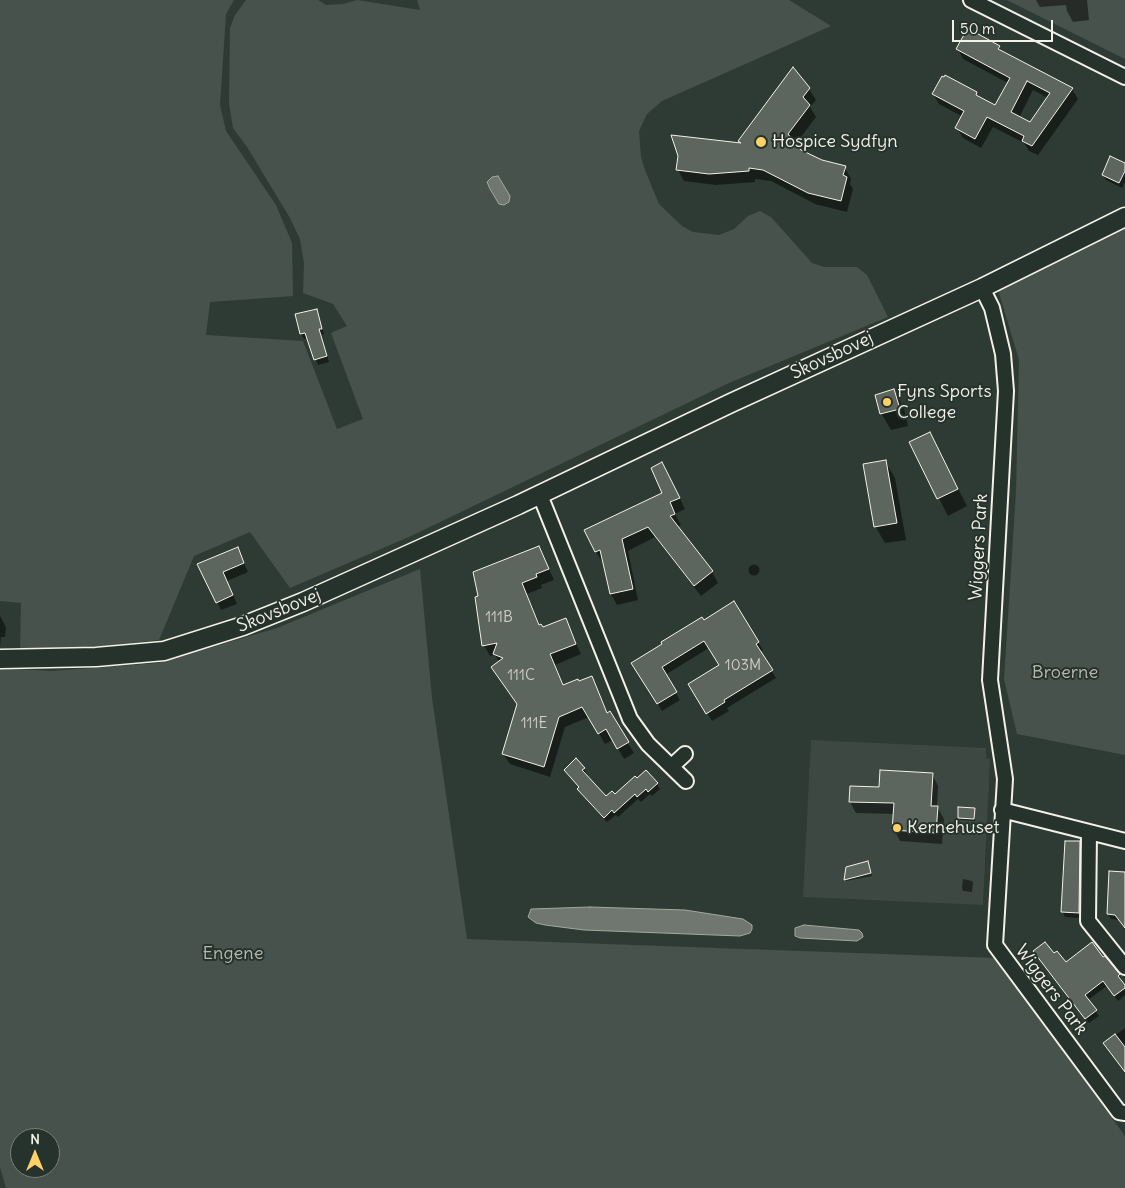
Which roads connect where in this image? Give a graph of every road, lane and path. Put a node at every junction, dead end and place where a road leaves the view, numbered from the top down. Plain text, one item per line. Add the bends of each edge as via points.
1 (971, 0) edge
2 (1125, 77) edge
3 (1125, 217) edge
4 (982, 288) junction
5 (540, 495) junction
6 (0, 660) edge
7 (684, 754) dead end
8 (672, 766) junction
9 (686, 781) dead end
10 (1002, 810) junction
11 (1089, 833) junction
12 (1125, 841) edge
13 (1125, 967) edge
14 (1125, 1113) edge

1 - 2 street
3 - 4 street, Skovsbovej
4 - 5 street, Skovsbovej via 731,402
4 - 10 street, Wiggers Park via 992,308 999,336 1006,391 990,680 1005,779
5 - 6 street, Skovsbovej via 303,602 244,626 164,651 96,658
5 - 8 street via 630,719 646,742
7 - 8 street
8 - 9 street
10 - 11 street
10 - 14 street, Wiggers Park via 995,945 1119,1112
11 - 12 street
11 - 13 street via 1088,921

